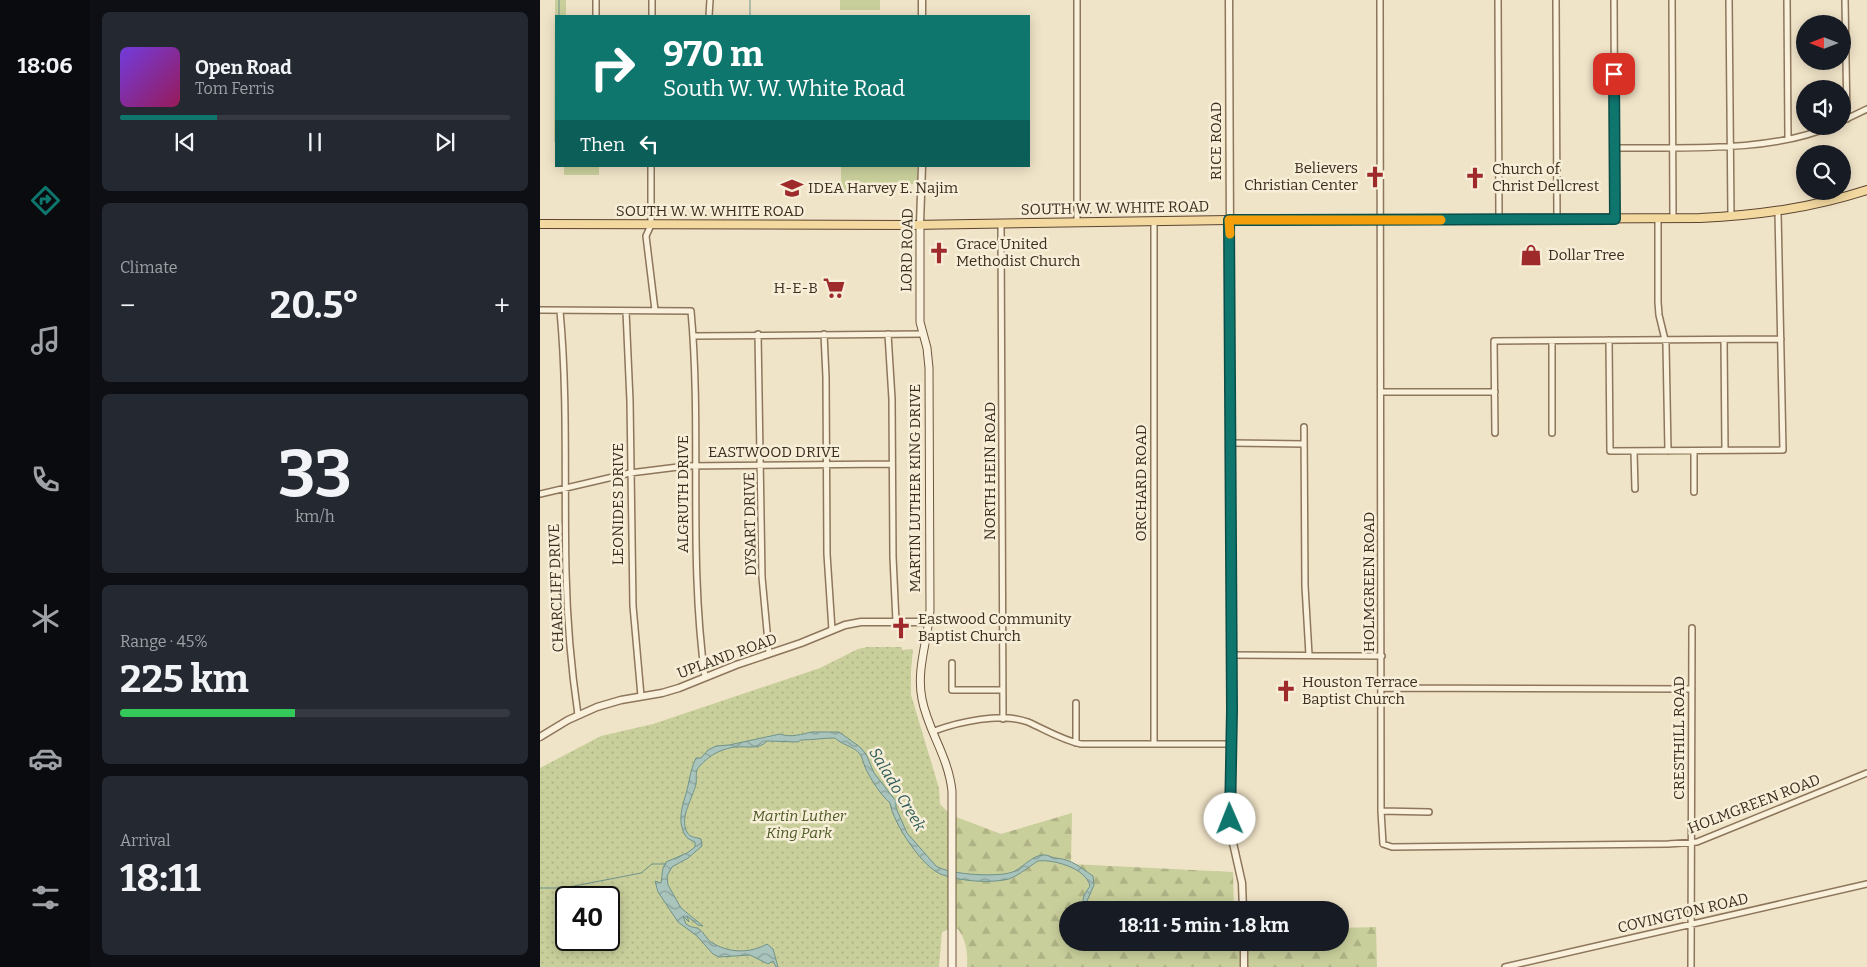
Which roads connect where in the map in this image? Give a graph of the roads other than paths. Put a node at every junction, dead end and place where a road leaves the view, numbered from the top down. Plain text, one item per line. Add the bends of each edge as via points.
1 (596, 0) edge
2 (652, 0) edge
3 (710, 0) edge
4 (922, 0) edge
5 (1077, 0) edge
6 (1229, 0) edge
7 (1380, 0) edge
8 (1498, 0) edge
9 (1556, 0) edge
10 (1614, 0) edge
11 (1672, 0) edge
12 (1729, 0) edge
13 (1787, 0) edge
14 (1845, 0) edge
15 (596, 15) edge
16 (652, 15) edge
17 (710, 15) edge
18 (922, 15) edge
19 (1845, 80) edge
20 (1867, 109) edge
21 (1851, 117) edge
22 (1804, 135) edge
23 (1788, 138) junction
24 (1730, 146) junction
25 (1672, 147) junction
26 (1615, 148) junction
27 (652, 167) edge
28 (922, 167) edge
29 (1867, 190) edge
30 (1778, 212) junction
31 (1731, 216) junction
32 (1658, 218) junction
33 (1673, 218) junction
34 (1500, 219) junction
35 (1557, 219) junction
36 (1615, 219) junction
37 (1229, 220) junction
38 (1380, 220) junction
39 (1154, 221) junction
40 (1077, 222) junction
41 (1001, 223) junction
42 (540, 224) edge
43 (920, 224) junction
44 (651, 225) junction
45 (540, 310) edge
46 (560, 310) junction
47 (626, 310) junction
48 (655, 310) junction
49 (758, 334) junction
50 (824, 334) junction
51 (888, 334) junction
52 (923, 334) junction
53 (693, 336) junction
54 (1781, 339) junction
55 (1610, 340) junction
56 (1666, 340) junction
57 (1724, 340) junction
58 (1552, 341) junction
59 (1381, 392) junction
60 (1495, 392) junction
61 (1304, 427) dead end
62 (1495, 433) dead end
63 (1552, 433) dead end
64 (1230, 443) junction
65 (1304, 444) junction
66 (1725, 450) junction
67 (1634, 451) junction
68 (1668, 451) junction
69 (1694, 451) junction
70 (892, 464) junction
71 (696, 465) junction
72 (762, 465) junction
73 (827, 465) junction
74 (630, 472) junction
75 (565, 488) junction
76 (1635, 489) dead end
77 (1694, 492) dead end
78 (540, 494) edge
79 (896, 622) junction
80 (929, 622) junction
81 (1692, 628) dead end
82 (832, 630) junction
83 (769, 653) junction
84 (1230, 655) junction
85 (1309, 656) junction
86 (1382, 656) junction
87 (952, 663) dead end
88 (704, 677) junction
89 (1382, 688) junction
90 (1692, 688) junction
91 (1003, 690) junction
92 (641, 696) junction
93 (1076, 703) dead end
94 (578, 715) junction
95 (1003, 719) junction
96 (934, 732) junction
97 (540, 737) edge
98 (1076, 743) junction
99 (1154, 744) junction
100 (1231, 744) junction
101 (1867, 772) edge
102 (1381, 811) junction
103 (1429, 812) dead end
104 (1691, 843) junction
105 (1867, 884) edge
106 (1243, 901) edge
107 (1691, 924) junction
108 (1244, 951) edge
109 (952, 967) edge
110 (1244, 967) edge
111 (1505, 967) edge
112 (1691, 967) edge

1 - 15 street
2 - 16 street
3 - 17 street
4 - 18 street
5 - 40 street
6 - 37 street, RICE ROAD
7 - 38 street, HOLMGREEN ROAD
8 - 34 street
9 - 35 street
10 - 26 street
11 - 25 street
12 - 24 street
13 - 23 street
14 - 19 street
20 - 21 street
22 - 23 street
23 - 24 street
24 - 25 street
24 - 31 street
25 - 26 street
25 - 33 street
26 - 36 street
27 - 44 street
28 - 43 street, LORD ROAD
29 - 30 main road, SOUTH W. W. WHITE ROAD
30 - 31 main road, SOUTH W. W. WHITE ROAD
30 - 54 street
31 - 33 main road, SOUTH W. W. WHITE ROAD
32 - 33 main road, SOUTH W. W. WHITE ROAD
32 - 36 main road, SOUTH W. W. WHITE ROAD
32 - 56 street via 1658,302
34 - 35 main road, SOUTH W. W. WHITE ROAD
34 - 38 main road, SOUTH W. W. WHITE ROAD
35 - 36 main road, SOUTH W. W. WHITE ROAD
37 - 38 main road, SOUTH W. W. WHITE ROAD
37 - 39 main road, SOUTH W. W. WHITE ROAD
37 - 64 street, RICE ROAD
38 - 59 street, HOLMGREEN ROAD
39 - 40 main road, SOUTH W. W. WHITE ROAD
39 - 99 street, ORCHARD ROAD
40 - 41 main road, SOUTH W. W. WHITE ROAD
41 - 43 main road, SOUTH W. W. WHITE ROAD
41 - 91 street, NORTH HEIN ROAD
42 - 44 main road, SOUTH W. W. WHITE ROAD
43 - 44 main road, SOUTH W. W. WHITE ROAD
43 - 52 main road, LORD ROAD via 920,316
44 - 48 street via 646,236
45 - 46 street
46 - 47 street
46 - 75 street, CHARCLIFF DRIVE
47 - 48 street
47 - 74 street, LEONIDES DRIVE
48 - 53 street, ALGRUTH DRIVE via 691,310
49 - 50 street
49 - 53 street
49 - 72 street, DYSART DRIVE
50 - 51 street
50 - 73 street
51 - 52 street
51 - 70 street
52 - 80 main road, MARTIN LUTHER KING DRIVE via 929,368
53 - 71 street, ALGRUTH DRIVE
54 - 57 street
54 - 66 street via 1783,450
55 - 56 street
55 - 58 street
55 - 67 street via 1610,451
56 - 57 street
56 - 68 street
57 - 66 street
58 - 60 street via 1494,341
58 - 63 street
59 - 60 street
59 - 86 street, HOLMGREEN ROAD
60 - 62 street
61 - 65 street
64 - 65 street
64 - 84 street, RICE ROAD
65 - 85 street
66 - 69 street
67 - 68 street
67 - 76 street
68 - 69 street
69 - 77 street
70 - 73 street, EASTWOOD DRIVE
70 - 79 street
71 - 72 street, EASTWOOD DRIVE
71 - 74 street, EASTWOOD DRIVE
71 - 88 street, ALGRUTH DRIVE via 698,589
72 - 73 street, EASTWOOD DRIVE
72 - 83 street, DYSART DRIVE via 762,577
73 - 82 street via 827,554
74 - 75 street, EASTWOOD DRIVE
74 - 92 street, LEONIDES DRIVE via 633,606
75 - 78 street, EASTWOOD DRIVE
75 - 94 street, CHARCLIFF DRIVE via 569,632
79 - 80 street, UPLAND ROAD
79 - 82 street, UPLAND ROAD via 853,623
80 - 96 main road, MARTIN LUTHER KING DRIVE via 922,658 921,688
81 - 90 street, CRESTHILL ROAD
82 - 83 street, UPLAND ROAD
83 - 88 street, UPLAND ROAD
84 - 85 street
84 - 100 street, RICE ROAD
85 - 86 street
86 - 89 street, HOLMGREEN ROAD
87 - 91 street via 952,690
88 - 92 street, UPLAND ROAD via 667,692
89 - 90 street
89 - 102 street, HOLMGREEN ROAD
90 - 104 street, CRESTHILL ROAD
91 - 95 street, NORTH HEIN ROAD
92 - 94 street, UPLAND ROAD via 605,704
93 - 98 street
94 - 97 street, UPLAND ROAD
95 - 96 street via 968,721
95 - 98 street via 1026,722
96 - 109 main road, MARTIN LUTHER KING DRIVE via 948,767 952,805
98 - 99 street
99 - 100 street
100 - 106 street, RICE ROAD via 1230,819
101 - 104 street, HOLMGREEN ROAD
102 - 103 street
102 - 104 street, HOLMGREEN ROAD via 1381,839 1388,847
104 - 107 street, CRESTHILL ROAD
105 - 107 street, COVINGTON ROAD
107 - 111 street, COVINGTON ROAD
107 - 112 street, CRESTHILL ROAD
108 - 110 street

